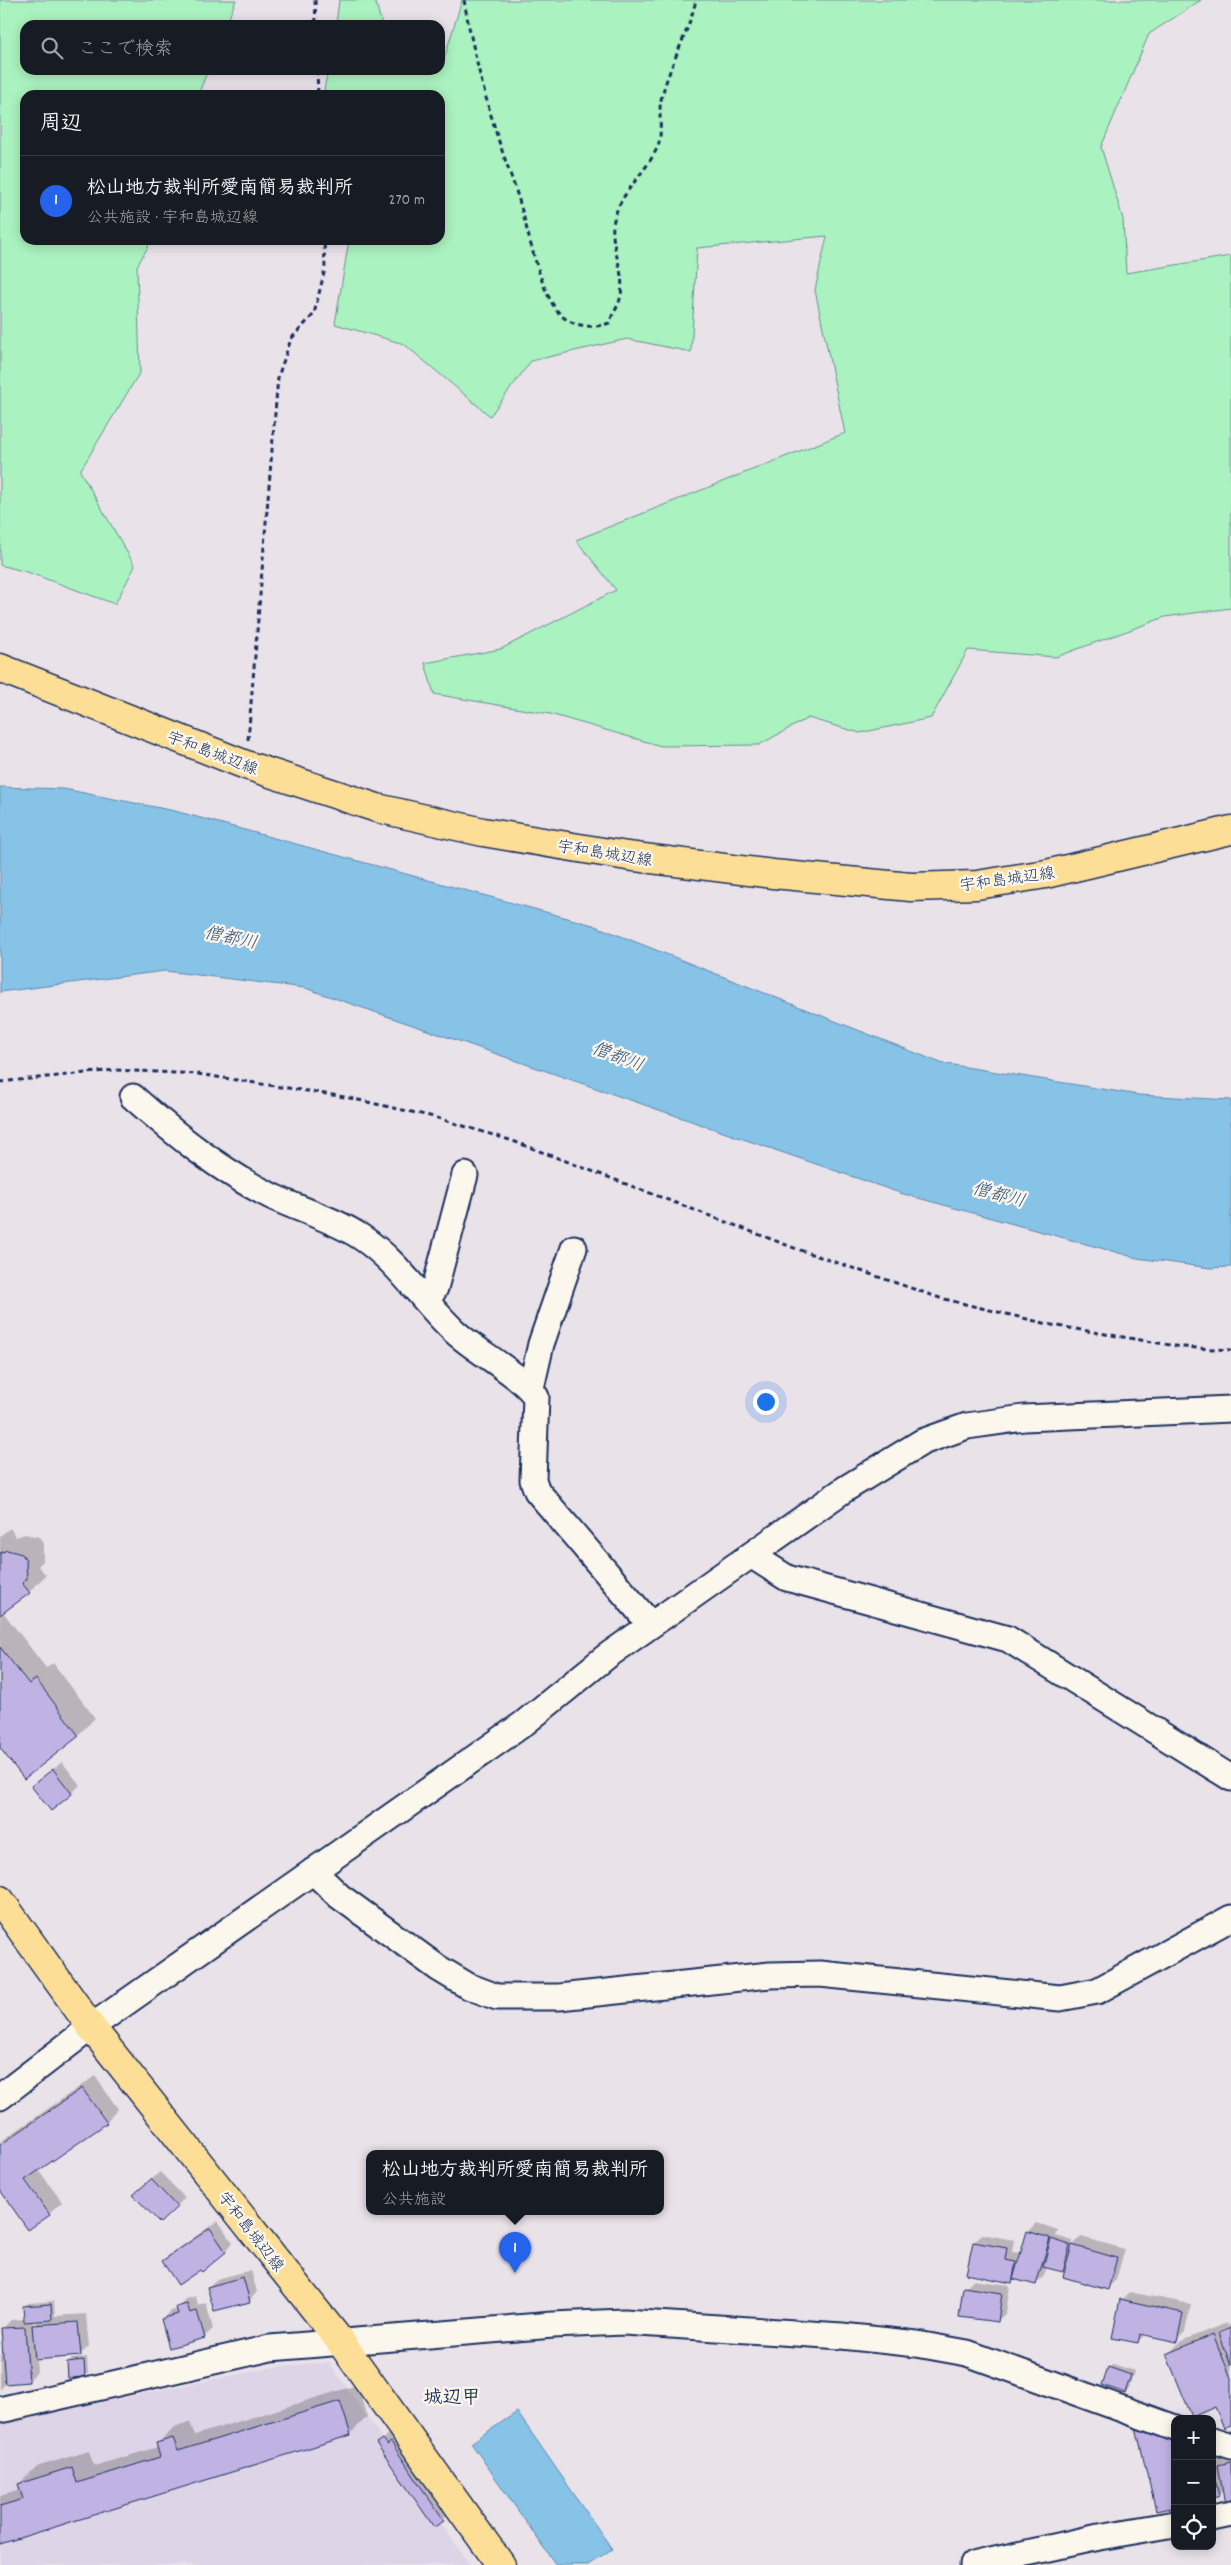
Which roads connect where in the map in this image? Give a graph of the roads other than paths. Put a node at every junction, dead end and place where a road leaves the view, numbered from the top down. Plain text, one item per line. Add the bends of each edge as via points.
1 (0, 668) edge
2 (1231, 830) edge
3 (133, 1097) dead end
4 (465, 1175) dead end
5 (574, 1248) dead end
6 (427, 1301) junction
7 (531, 1388) junction
8 (1231, 1409) edge
9 (751, 1555) junction
10 (651, 1625) junction
11 (1231, 1778) edge
12 (313, 1871) junction
13 (0, 1900) edge
14 (1231, 1918) edge
15 (91, 2027) junction
16 (0, 2097) edge
17 (340, 2341) junction
18 (0, 2410) edge
19 (1171, 2427) edge
20 (1216, 2441) edge
21 (1231, 2446) edge
22 (1231, 2514) edge
23 (1216, 2517) edge
24 (1171, 2525) edge
25 (501, 2565) edge
26 (973, 2565) edge

1 - 2 main road, 宇和島城辺線 via 246,766 377,808 483,832 627,856 911,887 977,885 1046,874
3 - 6 street via 212,1162 270,1195 360,1236 389,1258
4 - 6 street via 435,1288
5 - 7 street via 541,1344
6 - 7 street via 453,1331
7 - 10 street via 536,1397 532,1480 537,1491
8 - 9 street via 1024,1418 967,1426 922,1442
9 - 10 street
9 - 11 street via 787,1578 1008,1639
10 - 12 street via 523,1724
12 - 14 street via 339,1896 438,1968 468,1986 497,1997 559,1997 770,1975 820,1974 1060,1998 1097,1991
12 - 15 street
13 - 15 main road, 宇和島城辺線
15 - 16 street
15 - 17 main road, 宇和島城辺線
17 - 18 street via 270,2348
17 - 19 street via 624,2322 907,2343 967,2352
17 - 25 main road, 宇和島城辺線
20 - 21 street
22 - 23 street
24 - 26 street via 1099,2536

